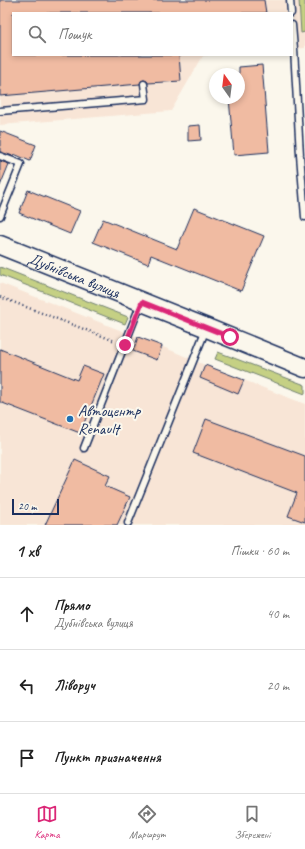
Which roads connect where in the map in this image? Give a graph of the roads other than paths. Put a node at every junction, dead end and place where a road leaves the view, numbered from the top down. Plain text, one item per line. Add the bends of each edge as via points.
1 (290, 0) edge
2 (291, 12) edge
3 (293, 37) edge
4 (144, 84) dead end
5 (0, 111) edge
6 (303, 155) edge
7 (0, 156) edge
8 (0, 216) edge
9 (305, 216) edge
10 (0, 245) edge
11 (142, 302) junction
12 (207, 328) junction
13 (305, 368) edge
14 (84, 448) dead end
15 (128, 524) dead end

1 - 2 lane
3 - 6 lane
4 - 5 lane via 146,99
6 - 9 lane
7 - 8 lane via 21,164
10 - 11 main road, Дубнівська вулиця
11 - 12 main road, Дубнівська вулиця
11 - 14 lane
12 - 13 main road, Дубнівська вулиця
12 - 15 lane

